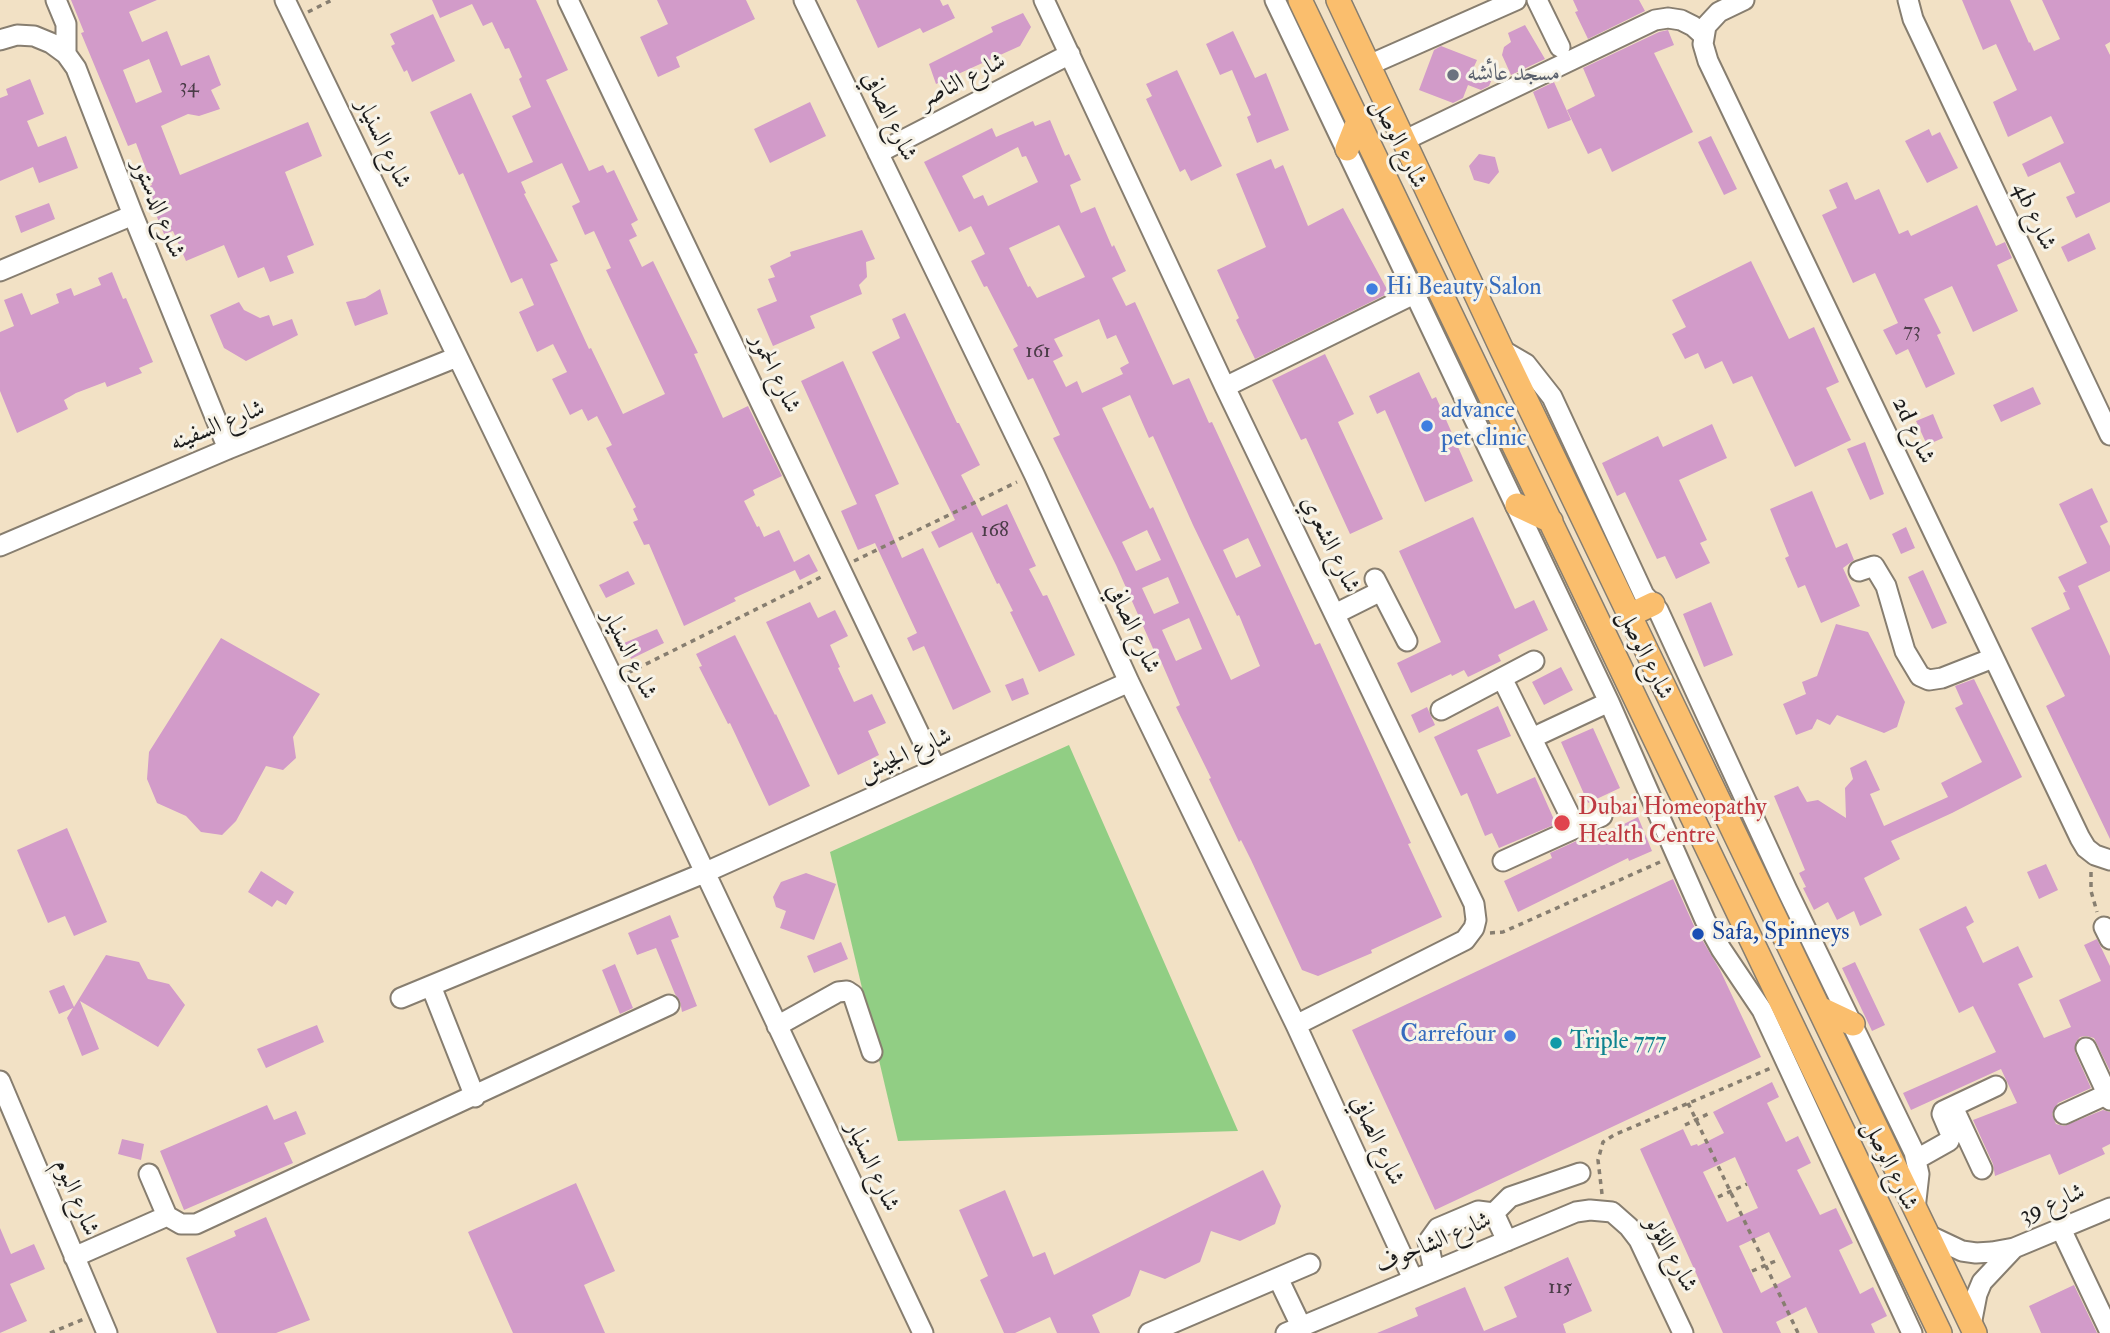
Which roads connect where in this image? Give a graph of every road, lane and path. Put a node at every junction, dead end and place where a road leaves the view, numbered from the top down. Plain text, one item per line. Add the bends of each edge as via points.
1 (56, 0) edge
2 (285, 0) edge
3 (332, 0) edge
4 (568, 0) edge
5 (804, 0) edge
6 (1044, 0) edge
7 (1275, 0) edge
8 (1300, 0) edge
9 (1338, 0) edge
10 (1516, 0) edge
11 (1537, 0) edge
12 (1744, 0) edge
13 (1898, 0) edge
14 (1910, 10) edge
15 (294, 19) junction
16 (1703, 35) junction
17 (0, 40) edge
18 (1560, 47) dead end
19 (66, 54) junction
20 (1070, 54) junction
21 (1369, 65) junction
22 (1358, 121) junction
23 (1405, 141) junction
24 (1347, 149) junction
25 (878, 153) junction
26 (133, 215) junction
27 (0, 271) edge
28 (1414, 294) junction
29 (1502, 351) junction
30 (457, 356) junction
31 (1226, 387) junction
32 (2110, 435) edge
33 (228, 449) junction
34 (1517, 505) junction
35 (1551, 521) junction
36 (0, 546) edge
37 (1859, 571) dead end
38 (1653, 604) junction
39 (1335, 614) junction
40 (1630, 615) junction
41 (1407, 641) dead end
42 (1993, 658) junction
43 (1534, 661) dead end
44 (1502, 678) junction
45 (1129, 682) junction
46 (1609, 702) junction
47 (1441, 710) dead end
48 (1532, 738) junction
49 (936, 769) junction
50 (1602, 816) dead end
51 (1576, 828) junction
52 (1678, 854) junction
53 (2103, 857) edge
54 (1503, 861) dead end
55 (704, 873) junction
56 (1474, 928) junction
57 (2107, 933) edge
58 (431, 986) junction
59 (401, 998) dead end
60 (669, 1005) dead end
61 (1819, 1008) junction
62 (1853, 1024) junction
63 (1296, 1025) junction
64 (777, 1026) junction
65 (2085, 1048) dead end
66 (872, 1052) dead end
67 (1784, 1063) junction
68 (0, 1081) edge
69 (1996, 1086) dead end
70 (2109, 1096) edge
71 (475, 1097) junction
72 (1688, 1103) junction
73 (1952, 1106) junction
74 (1710, 1113) dead end
75 (2064, 1114) dead end
76 (1696, 1119) junction
77 (1685, 1125) dead end
78 (1917, 1159) junction
79 (1982, 1169) dead end
80 (1580, 1173) dead end
81 (149, 1174) dead end
82 (1747, 1184) dead end
83 (1731, 1191) junction
84 (1718, 1197) dead end
85 (2110, 1208) edge
86 (1915, 1209) junction
87 (1604, 1210) junction
88 (1494, 1213) junction
89 (167, 1216) junction
90 (2061, 1228) junction
91 (1928, 1235) junction
92 (1507, 1241) junction
93 (2014, 1248) junction
94 (74, 1257) junction
95 (1778, 1260) dead end
96 (1310, 1264) dead end
97 (1766, 1265) junction
98 (1752, 1270) dead end
99 (1434, 1271) junction
100 (1278, 1278) junction
101 (1413, 1279) junction
102 (98, 1312) junction
103 (1973, 1329) edge
104 (1293, 1330) edge
105 (2110, 1332) edge
106 (50, 1333) edge
107 (107, 1333) edge
108 (923, 1333) edge
109 (1149, 1333) edge
110 (1683, 1333) edge
111 (1798, 1333) edge
112 (1912, 1333) edge
113 (1940, 1333) edge

1 - 19 street via 66,24
2 - 15 street, شارع السنيار
3 - 15 path
4 - 49 street, شارع الحمور
5 - 25 street, شارع الصافي
6 - 20 street, شارع الشعري
7 - 24 street
8 - 22 main road, شارع الوصل
9 - 21 main road, شارع الوصل
10 - 21 street
11 - 18 street
12 - 16 street via 1719,12
13 - 14 street, 4b شارع
14 - 32 street, 4b شارع
15 - 30 street, شارع السنيار
16 - 23 street via 1681,20 1655,20
16 - 42 street, 2d شارع via 1708,61
17 - 19 street via 34,36
19 - 26 street, شارع الدستور via 76,68
20 - 25 street, شارع الناصر
20 - 31 street, شارع الشعري
21 - 23 main road, شارع الوصل
22 - 24 main road
22 - 35 main road, شارع الوصل
23 - 29 main road, شارع الوصل
24 - 28 street
25 - 45 street, شارع الصافي
26 - 27 street
26 - 33 street, شارع الدستور
28 - 31 street
28 - 34 street
29 - 38 street via 1526,364 1552,397 1644,595
29 - 40 main road, شارع الوصل
30 - 33 street, شارع السفينه
30 - 55 street, شارع السنيار
31 - 39 street, شارع الشعري
33 - 36 street, شارع السفينه
34 - 35 main road
34 - 46 street
35 - 113 main road, شارع الوصل
37 - 42 street via 1874,566 1886,586 1905,651 1920,676 1942,678
38 - 40 main road
38 - 62 street
39 - 41 street via 1378,585
39 - 56 street, شارع الشعري via 1474,904
40 - 61 main road, شارع الوصل
42 - 53 street, 2d شارع via 2080,838 2086,848
43 - 44 street
44 - 47 street
44 - 48 street
45 - 49 street, شارع الجيش
45 - 63 street, شارع الصافي
46 - 48 street
46 - 52 street
48 - 51 street
49 - 55 street, شارع الجيش
50 - 51 street
51 - 54 street
52 - 56 path via 1503,932
52 - 67 street via 1705,920 1762,1010
53 - 57 path via 2092,867 2091,891
55 - 58 street, شارع الجيش
55 - 64 street, شارع السنيار
56 - 63 street via 1453,947
58 - 59 street, شارع الجيش
58 - 71 street
60 - 71 street
61 - 62 main road
61 - 86 main road, شارع الوصل
62 - 78 street
63 - 101 street, شارع الصافي
64 - 66 street via 847,991 853,995
64 - 108 street, شارع السنيار
65 - 70 street
67 - 72 path
67 - 112 street
68 - 94 street, شارع البوم
69 - 73 street
70 - 75 street
71 - 89 street via 203,1221 188,1225
72 - 76 path
72 - 87 path via 1603,1142 1598,1160
73 - 78 street via 1942,1113 1949,1141
73 - 79 street
74 - 76 path
76 - 77 path
76 - 83 path
78 - 86 street
80 - 88 street via 1510,1197
81 - 89 street
82 - 83 path
83 - 84 path
83 - 97 path
85 - 90 street, شارع 39
86 - 91 main road, شارع الوصل
87 - 92 street, شارع الشاحوف via 1576,1212
87 - 110 street, شارع اللؤلو via 1621,1219 1639,1240
88 - 92 street
88 - 99 street via 1478,1211 1438,1228 1428,1242
89 - 94 street
90 - 93 street, شارع 39
90 - 105 street
91 - 93 street, شارع 39 via 1962,1251
91 - 103 main road, شارع الوصل
92 - 99 street, شارع الشاحوف
93 - 103 street, شارع 39 via 1982,1282
94 - 102 street, شارع البوم
95 - 97 path
96 - 100 street
97 - 98 path
97 - 111 path
99 - 101 street, شارع الشاحوف
100 - 104 street
100 - 109 street
101 - 104 street, شارع الشاحوف
102 - 106 path
102 - 107 street, شارع البوم

